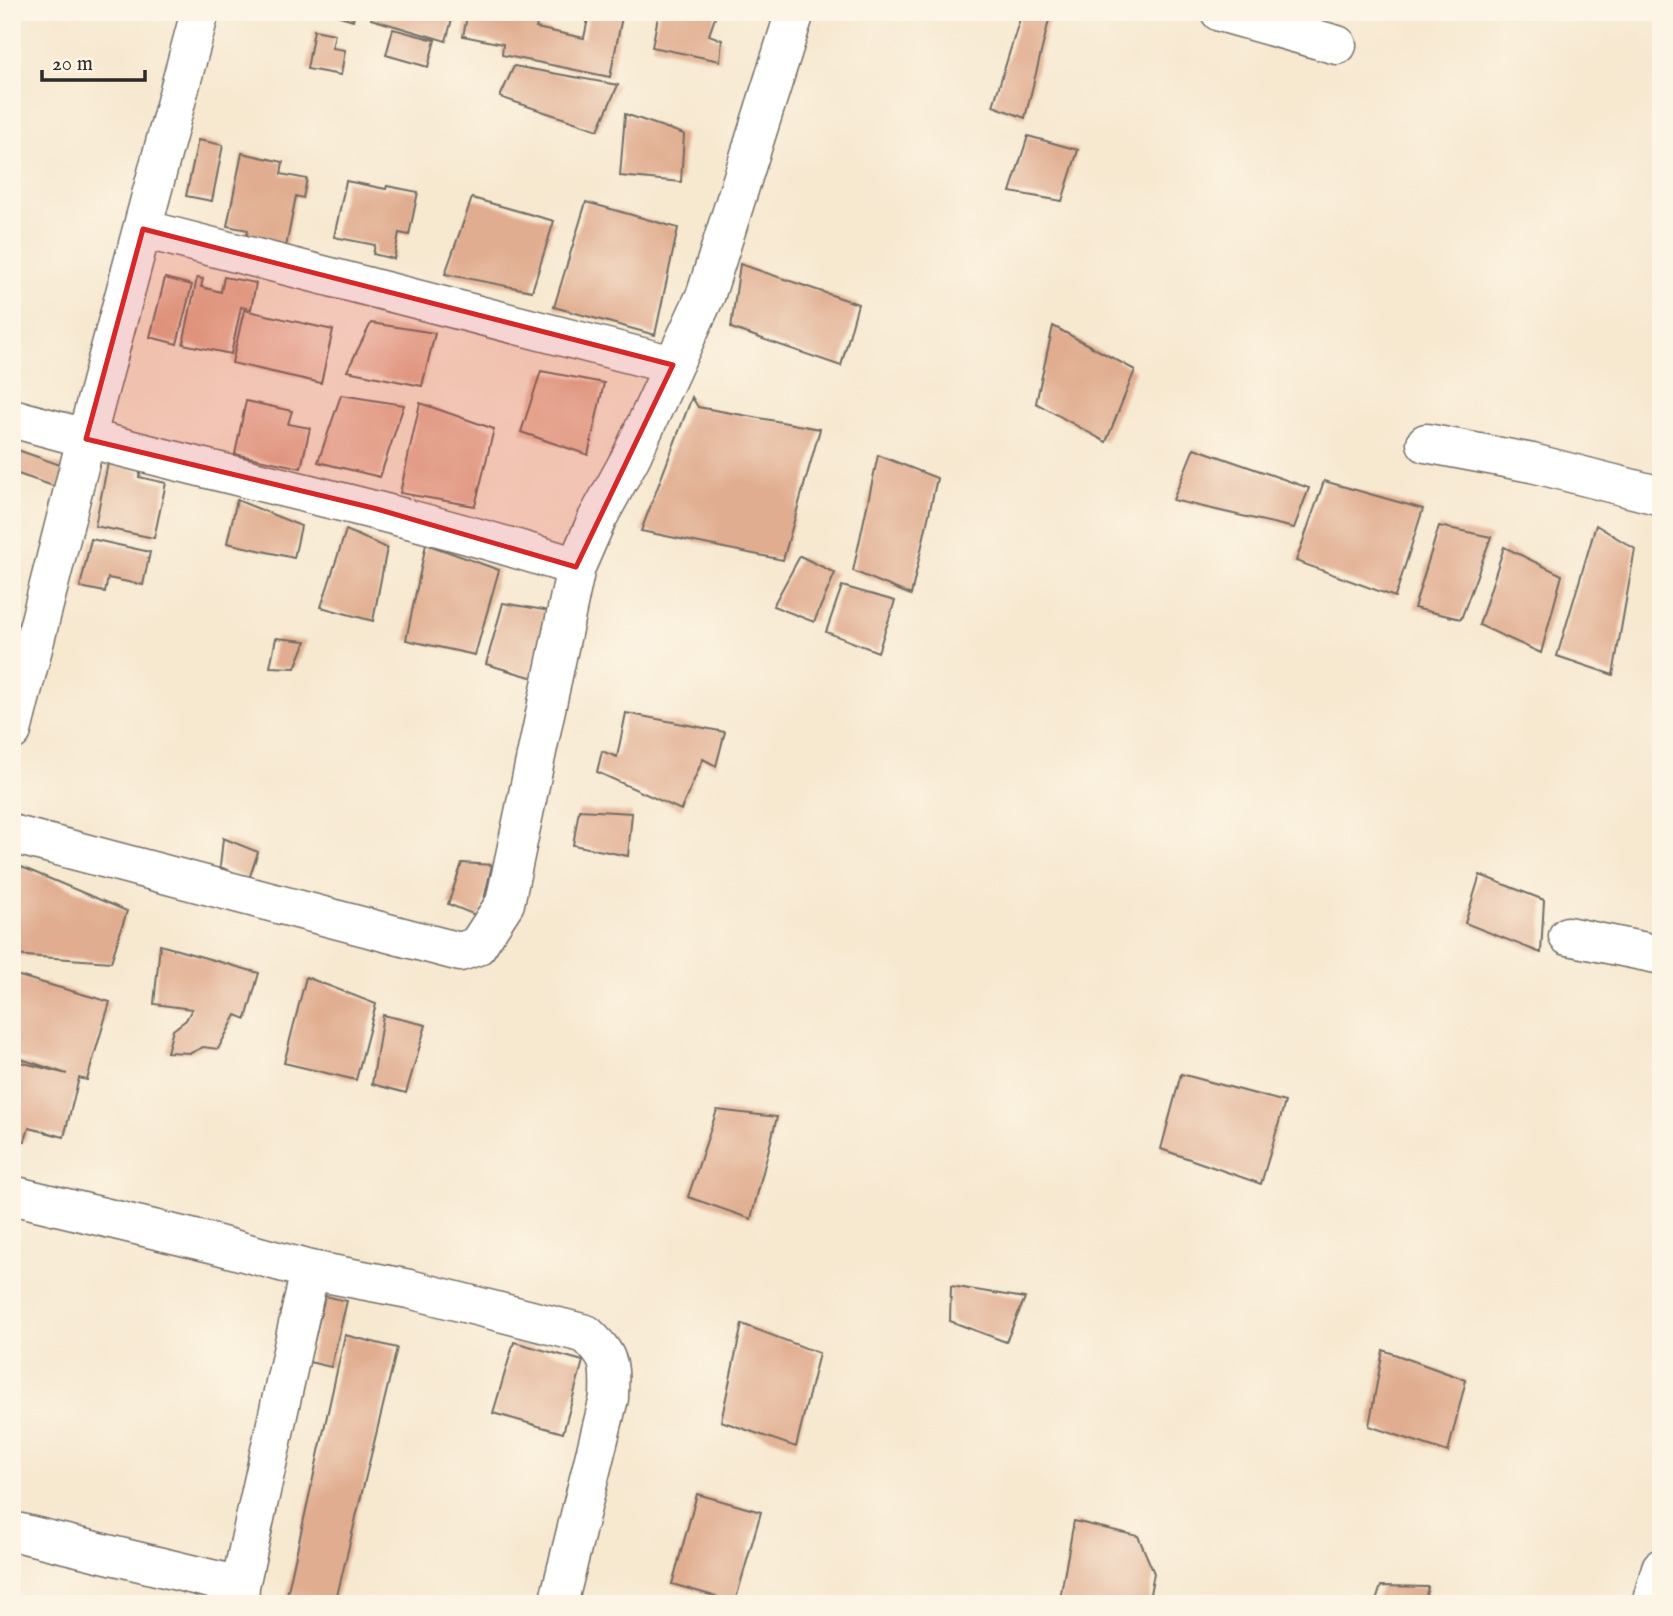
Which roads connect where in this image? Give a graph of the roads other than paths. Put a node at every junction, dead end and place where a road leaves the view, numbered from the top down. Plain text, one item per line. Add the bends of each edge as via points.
1 (200, 12) edge
2 (796, 12) edge
3 (1220, 12) edge
4 (1336, 45) dead end
5 (143, 229) junction
6 (673, 365) junction
7 (12, 418) edge
8 (86, 439) junction
9 (1426, 443) dead end
10 (1661, 496) edge
11 (576, 567) junction
12 (12, 731) edge
13 (12, 835) edge
14 (1568, 936) dead end
15 (1661, 955) edge
16 (12, 1195) edge
17 (310, 1270) junction
18 (12, 1531) edge
19 (1661, 1568) edge
20 (239, 1595) edge
21 (558, 1604) edge
22 (1651, 1604) edge

1 - 5 street
2 - 6 street via 706,294
3 - 4 street
5 - 6 street
5 - 8 street
6 - 11 street
7 - 8 street
8 - 11 street via 377,509
8 - 12 street
9 - 10 street
11 - 13 street via 505,903 477,946 460,952
14 - 15 street
16 - 17 street
17 - 20 street
17 - 21 street via 410,1289 586,1334 603,1351 610,1371 609,1398
18 - 20 street
19 - 22 street

